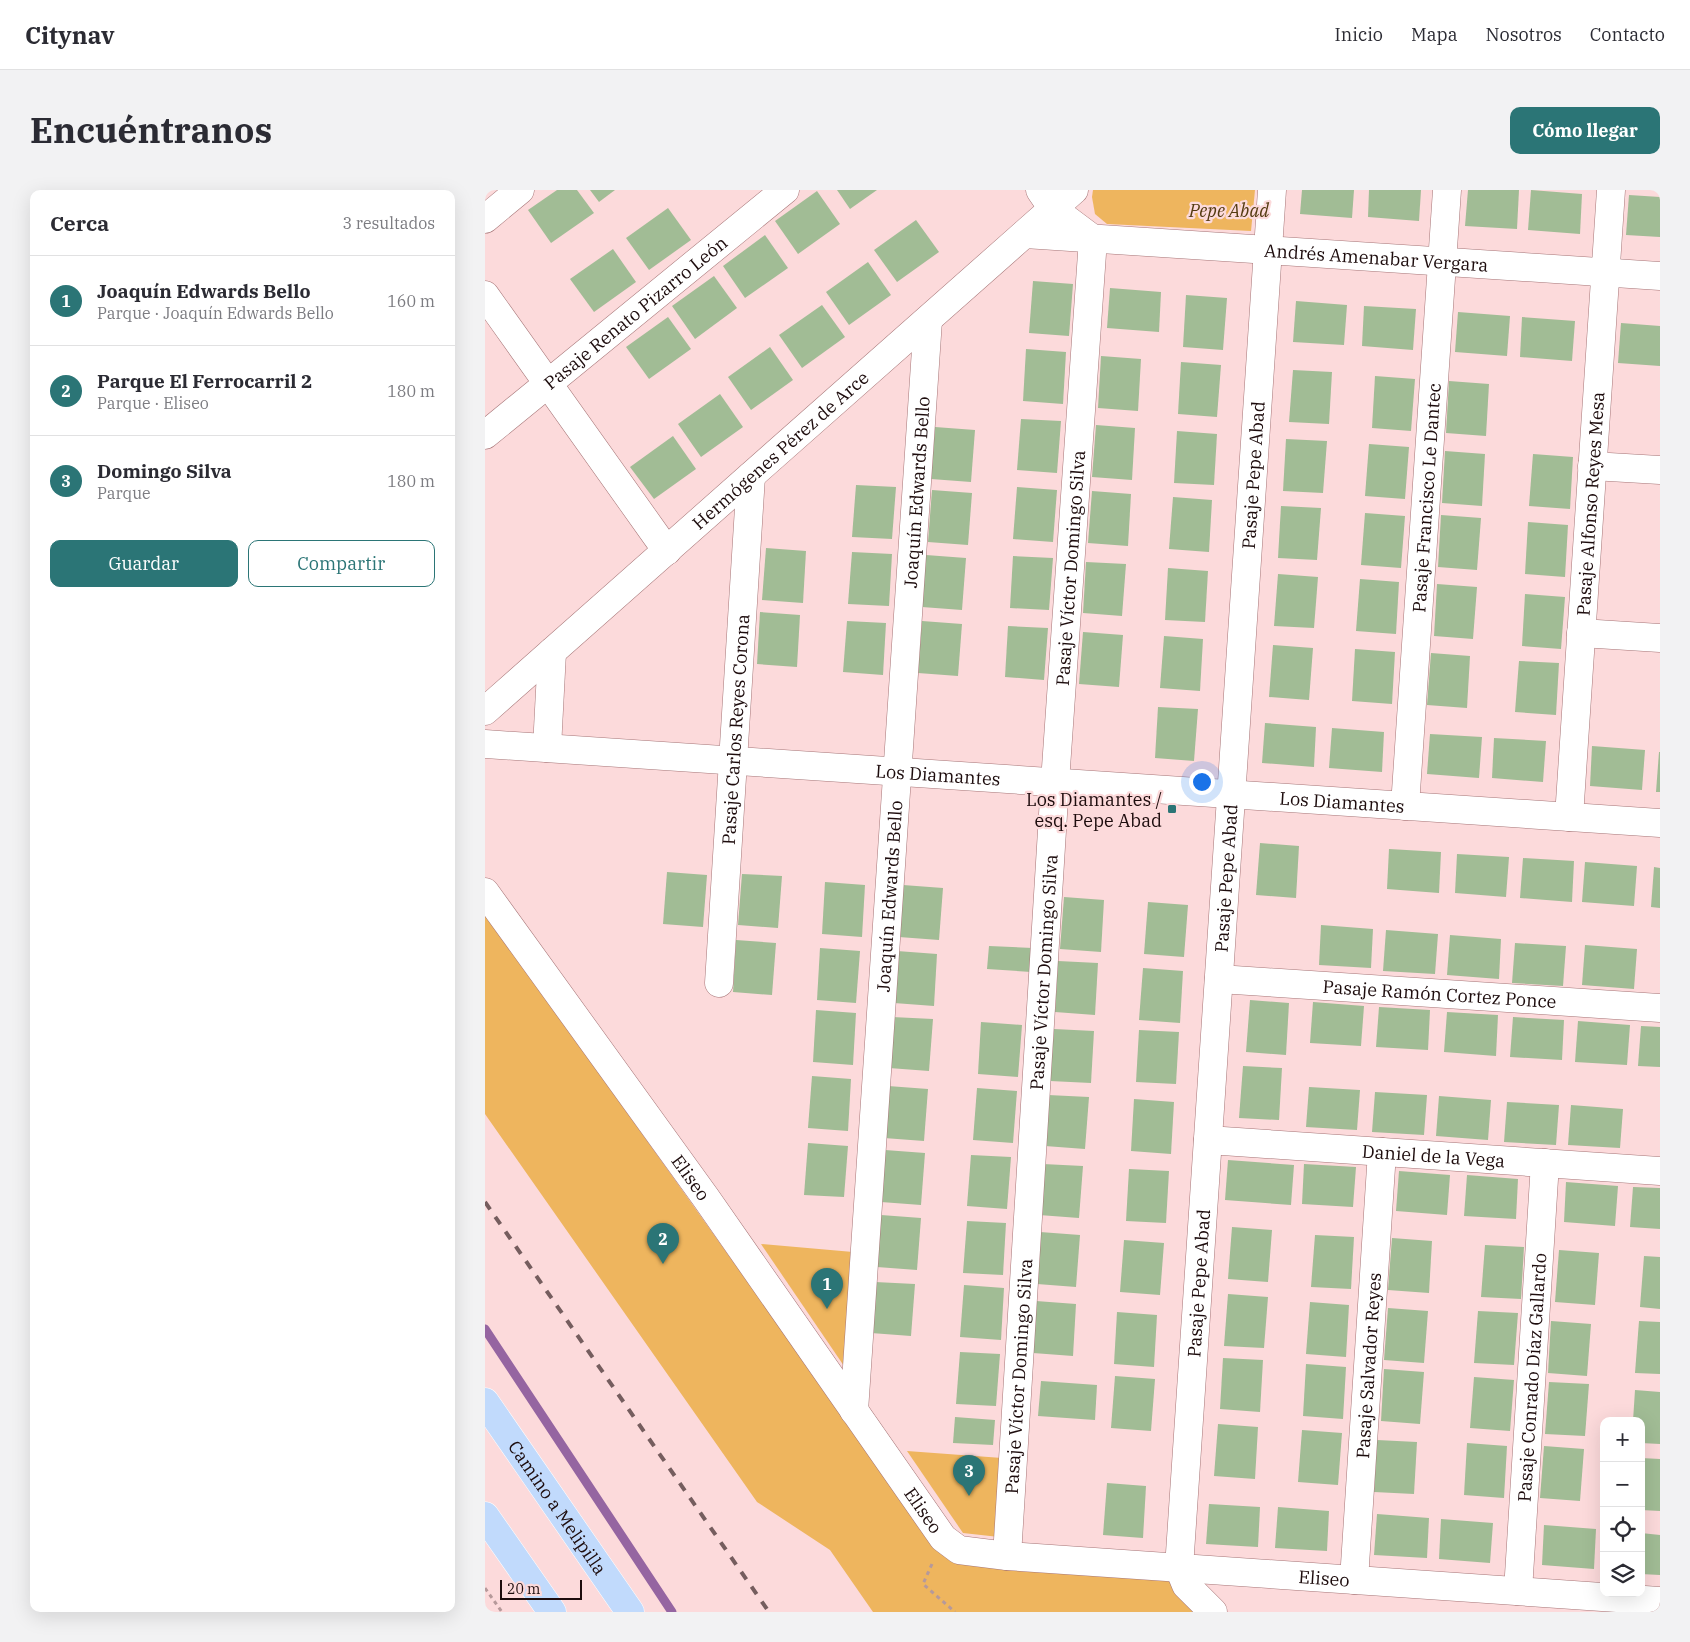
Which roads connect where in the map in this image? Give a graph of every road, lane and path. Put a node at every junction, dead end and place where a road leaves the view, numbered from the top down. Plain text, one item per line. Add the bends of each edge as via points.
1 (520, 190) edge
2 (785, 190) edge
3 (1074, 190) edge
4 (1272, 190) edge
5 (1447, 190) edge
6 (1611, 190) edge
7 (1046, 199) edge
8 (485, 219) edge
9 (1025, 234) junction
10 (1093, 239) junction
11 (1268, 250) junction
12 (1442, 262) junction
13 (1605, 273) junction
14 (1660, 276) edge
15 (485, 295) edge
16 (928, 320) junction
17 (548, 384) junction
18 (485, 435) edge
19 (1592, 466) junction
20 (1660, 470) edge
21 (751, 476) junction
22 (667, 550) junction
23 (1581, 633) junction
24 (1660, 638) edge
25 (552, 652) junction
26 (485, 711) edge
27 (485, 744) edge
28 (547, 748) junction
29 (734, 760) junction
30 (898, 771) junction
31 (1055, 782) junction
32 (1231, 794) junction
33 (1405, 806) junction
34 (1569, 817) junction
35 (1660, 823) edge
36 (485, 892) edge
37 (1219, 979) junction
38 (719, 983) dead end
39 (1660, 1008) edge
40 (1208, 1140) junction
41 (1382, 1152) junction
42 (1545, 1163) junction
43 (1660, 1170) edge
44 (485, 1402) edge
45 (854, 1411) junction
46 (485, 1516) edge
47 (943, 1538) junction
48 (1007, 1556) junction
49 (1179, 1568) junction
50 (1354, 1580) junction
51 (485, 1588) edge
52 (1518, 1592) junction
53 (1660, 1601) edge
54 (502, 1612) edge
55 (552, 1612) edge
56 (630, 1612) edge
57 (955, 1612) edge
58 (1213, 1612) edge

1 - 8 street
2 - 17 street, Pasaje Renato Pizarro León
3 - 7 street, Hermógenes Pérez de Arce
4 - 11 street, Pasaje Pepe Abad
5 - 12 street, Pasaje Francisco Le Dantec
6 - 13 street, Pasaje Alfonso Reyes Mesa
7 - 9 street, Hermógenes Pérez de Arce
7 - 10 street
9 - 10 street, Andrés Amenabar Vergara
9 - 16 street, Hermógenes Pérez de Arce
10 - 11 street, Andrés Amenabar Vergara
10 - 31 street, Pasaje Víctor Domingo Silva
11 - 12 street, Andrés Amenabar Vergara
11 - 32 street, Pasaje Pepe Abad
12 - 13 street, Andrés Amenabar Vergara
12 - 33 street, Pasaje Francisco Le Dantec
13 - 14 street, Andrés Amenabar Vergara
13 - 19 street, Pasaje Alfonso Reyes Mesa
15 - 17 street
16 - 21 street, Hermógenes Pérez de Arce
16 - 30 street, Joaquín Edwards Bello
17 - 18 street, Pasaje Renato Pizarro León
17 - 22 street
19 - 20 street
19 - 23 street, Pasaje Alfonso Reyes Mesa
21 - 22 street, Hermógenes Pérez de Arce
21 - 29 street, Pasaje Carlos Reyes Corona
22 - 25 street, Hermógenes Pérez de Arce
23 - 24 street
23 - 34 street, Pasaje Alfonso Reyes Mesa
25 - 26 street, Hermógenes Pérez de Arce
25 - 28 street
27 - 28 street, Los Diamantes
28 - 29 street, Los Diamantes
29 - 30 street, Los Diamantes
29 - 38 street, Pasaje Carlos Reyes Corona
30 - 31 street, Los Diamantes
30 - 45 street, Joaquín Edwards Bello
31 - 32 street, Los Diamantes
31 - 48 street, Pasaje Víctor Domingo Silva
32 - 33 street, Los Diamantes
32 - 37 street, Pasaje Pepe Abad
33 - 34 street, Los Diamantes
34 - 35 street, Los Diamantes
36 - 45 street, Eliseo via 701,1190
37 - 39 street, Pasaje Ramón Cortez Ponce
37 - 40 street, Pasaje Pepe Abad
40 - 41 street, Daniel de la Vega
40 - 49 street, Pasaje Pepe Abad
41 - 42 street, Daniel de la Vega
41 - 50 street, Pasaje Salvador Reyes
42 - 43 street, Daniel de la Vega
42 - 52 street, Pasaje Conrado Díaz Gallardo
44 - 56 main road, Camino a Melipilla
45 - 47 street, Eliseo
46 - 55 main road
47 - 48 street, Eliseo via 959,1550
47 - 57 path via 923,1584
48 - 49 street, Eliseo
49 - 50 street, Eliseo
49 - 58 street via 1186,1585
50 - 52 street, Eliseo
51 - 54 path
52 - 53 street, Eliseo

